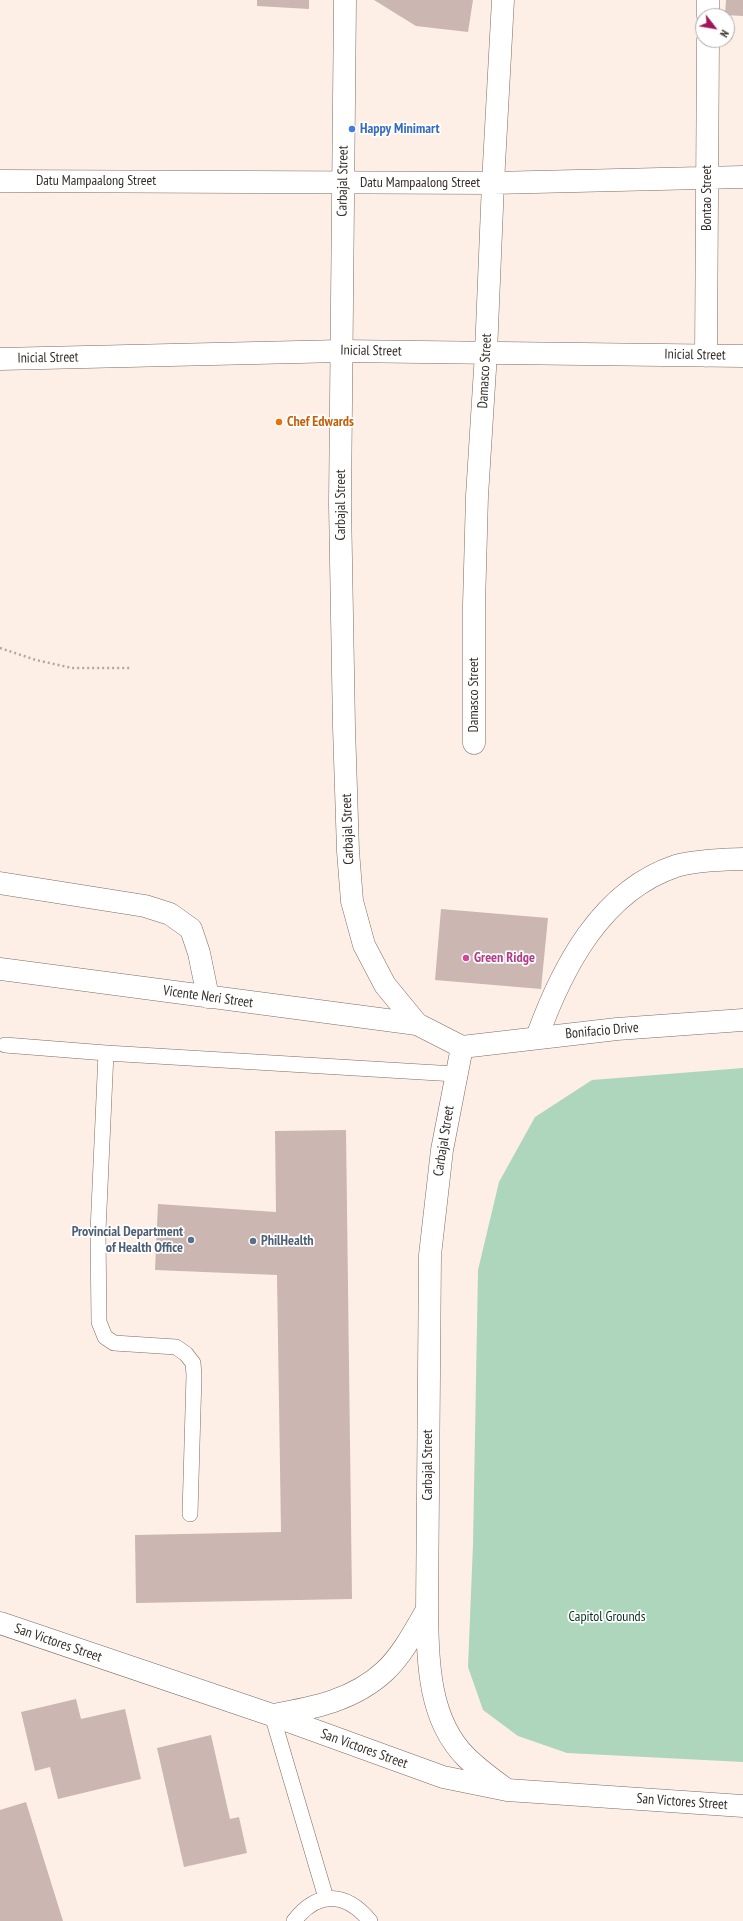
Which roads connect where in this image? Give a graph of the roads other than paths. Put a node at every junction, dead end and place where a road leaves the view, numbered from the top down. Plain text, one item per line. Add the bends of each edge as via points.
1 (345, 0) edge
2 (503, 0) edge
3 (708, 48) edge
4 (743, 177) edge
5 (707, 178) junction
6 (0, 181) edge
7 (343, 182) junction
8 (493, 183) junction
9 (341, 351) junction
10 (486, 353) junction
11 (706, 356) junction
12 (743, 356) edge
13 (0, 359) edge
14 (474, 743) dead end
15 (743, 859) edge
16 (0, 883) edge
17 (0, 969) edge
18 (208, 997) junction
19 (743, 1020) edge
20 (417, 1024) junction
21 (537, 1037) junction
22 (5, 1045) dead end
23 (462, 1047) junction
24 (106, 1053) junction
25 (455, 1074) junction
26 (190, 1514) dead end
27 (427, 1610) junction
28 (0, 1623) edge
29 (272, 1715) junction
30 (507, 1790) junction
31 (743, 1806) edge
32 (326, 1898) junction
33 (294, 1921) edge
34 (370, 1921) edge

1 - 7 street, Carbajal Street
2 - 8 street, Damasco Street
3 - 5 street, Bontao Street
4 - 5 street, Datu Mampaalong Street
5 - 8 street, Datu Mampaalong Street
5 - 11 street, Bontao Street
6 - 7 street, Datu Mampaalong Street
7 - 8 street, Datu Mampaalong Street
7 - 9 street, Carbajal Street
8 - 10 street, Damasco Street
9 - 10 street, Inicial Street
9 - 13 street, Inicial Street
9 - 20 street, Carbajal Street via 340,504 344,727 352,901 364,945 385,985
10 - 11 street, Inicial Street
10 - 14 street, Damasco Street via 477,496
11 - 12 street, Inicial Street
15 - 21 street via 677,866 641,883 604,913 570,961
16 - 18 street via 145,906 170,914 191,929
17 - 18 street, Vicente Neri Street
18 - 20 street, Vicente Neri Street
19 - 21 street, Bonifacio Drive
20 - 23 street, Carbajal Street
21 - 23 street, Bonifacio Drive
22 - 24 lane
23 - 25 street, Carbajal Street
24 - 25 lane
24 - 26 lane via 98,1231 98,1322 105,1337 114,1342 176,1347 193,1363
25 - 27 street, Carbajal Street via 442,1150 430,1255
27 - 29 street via 404,1648 386,1670 363,1687 338,1700
27 - 30 street, Carbajal Street via 428,1655 439,1714 450,1736 465,1756
28 - 29 street, San Victores Street
29 - 30 street, San Victores Street via 414,1768 443,1777
29 - 32 lane
30 - 31 street, San Victores Street
32 - 33 lane via 308,1906
32 - 34 lane via 349,1902 359,1908

